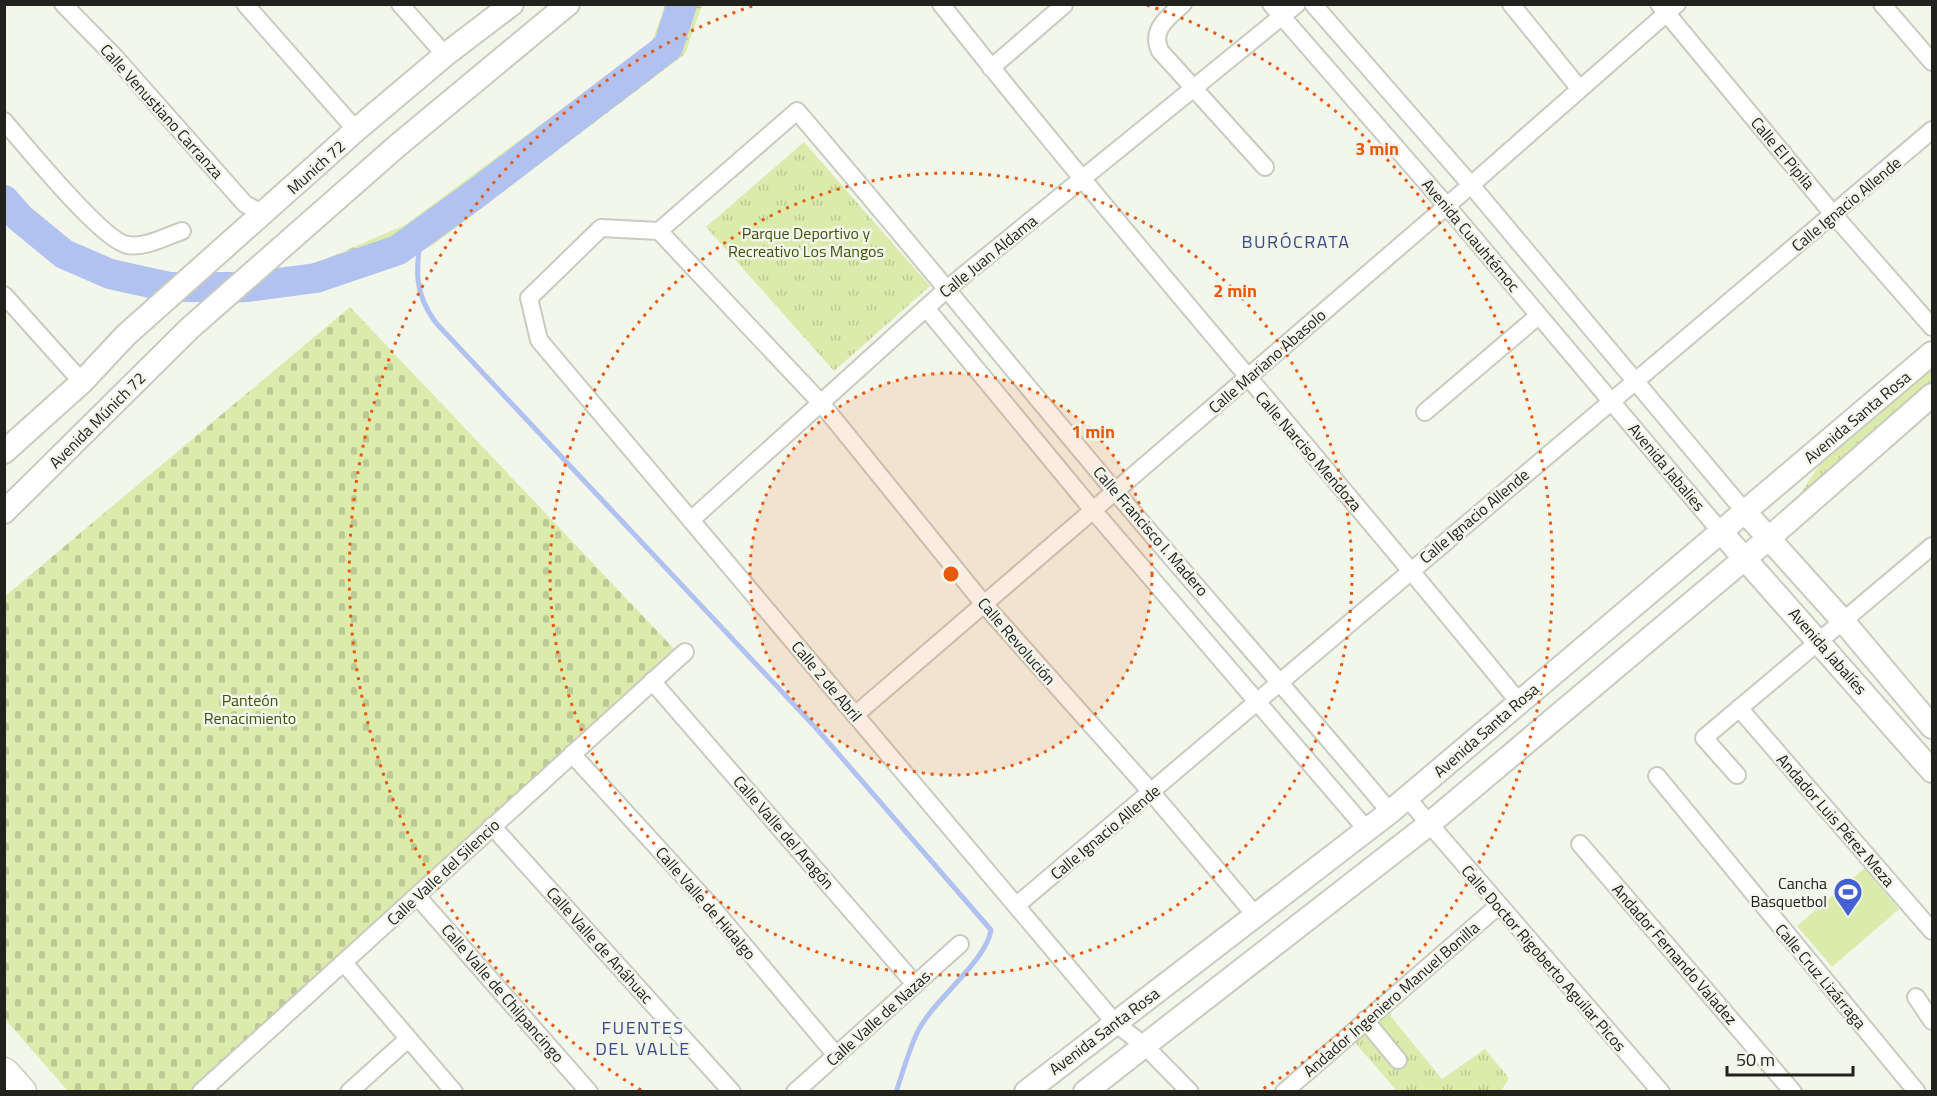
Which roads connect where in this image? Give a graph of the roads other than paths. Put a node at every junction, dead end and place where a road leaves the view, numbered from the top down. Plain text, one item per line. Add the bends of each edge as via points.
1 (63, 4) edge
2 (245, 4) edge
3 (400, 4) edge
4 (512, 4) edge
5 (568, 4) edge
6 (941, 4) edge
7 (1183, 4) edge
8 (1271, 4) edge
9 (1297, 4) edge
10 (1313, 4) edge
11 (1511, 4) edge
12 (1882, 4) edge
13 (1064, 5) edge
14 (1667, 7) edge
15 (1282, 18) junction
16 (445, 55) junction
17 (1932, 62) edge
18 (992, 68) junction
19 (1195, 88) junction
20 (1580, 88) junction
21 (4, 121) edge
22 (356, 130) junction
23 (1932, 130) edge
24 (1265, 167) dead end
25 (1082, 179) junction
26 (1471, 185) junction
27 (1446, 205) junction
28 (263, 214) junction
29 (1833, 214) junction
30 (182, 231) dead end
31 (659, 231) junction
32 (948, 288) junction
33 (4, 295) edge
34 (926, 308) junction
35 (1539, 316) junction
36 (1932, 327) edge
37 (1932, 352) edge
38 (1247, 379) junction
39 (82, 382) junction
40 (1636, 382) junction
41 (1932, 395) edge
42 (1611, 400) junction
43 (820, 403) junction
44 (1425, 412) dead end
45 (4, 452) edge
46 (1114, 490) junction
47 (1092, 509) junction
48 (4, 512) edge
49 (1745, 512) junction
50 (691, 520) junction
51 (1722, 533) junction
52 (1768, 539) junction
53 (1932, 546) edge
54 (1745, 558) junction
55 (1411, 570) junction
56 (983, 603) junction
57 (1844, 622) junction
58 (1819, 640) junction
59 (685, 652) dead end
60 (652, 681) junction
61 (1282, 683) junction
62 (1518, 701) junction
63 (1259, 702) junction
64 (1739, 708) junction
65 (855, 715) junction
66 (1932, 727) edge
67 (572, 754) junction
68 (1932, 771) edge
69 (1737, 775) dead end
70 (1657, 776) dead end
71 (1152, 793) junction
72 (1398, 805) junction
73 (1428, 825) junction
74 (492, 826) junction
75 (1367, 830) junction
76 (1580, 844) dead end
77 (417, 896) junction
78 (1017, 905) junction
79 (1498, 906) junction
80 (1256, 916) junction
81 (1932, 931) edge
82 (960, 944) dead end
83 (344, 963) junction
84 (915, 984) junction
85 (1916, 997) dead end
86 (1365, 1020) junction
87 (1932, 1021) edge
88 (1115, 1023) junction
89 (408, 1039) junction
90 (1145, 1046) junction
91 (836, 1055) junction
92 (1398, 1060) dead end
93 (4, 1072) edge
94 (21, 1092) edge
95 (201, 1092) edge
96 (349, 1092) edge
97 (454, 1092) edge
98 (589, 1092) edge
99 (732, 1092) edge
100 (795, 1092) edge
101 (1026, 1092) edge
102 (1085, 1092) edge
103 (1190, 1092) edge
104 (1284, 1092) edge
105 (1662, 1092) edge
106 (1793, 1092) edge
107 (1917, 1092) edge

1 - 28 street, Calle Venustiano Carranza via 116,57 246,204
2 - 22 street
3 - 16 street
4 - 16 main road, Munich 72
5 - 48 main road, Avenida Múnich 72 via 397,146 190,328
6 - 18 street, Calle Narciso Mendoza
7 - 19 street via 1161,24 1156,42
8 - 15 street, Avenida Cuauhtémoc
9 - 15 street, Calle Juan Aldama
10 - 26 street, Avenida Cuauhtémoc
11 - 20 street
12 - 17 street
13 - 18 street
14 - 20 street, Calle Mariano Abasolo
14 - 29 street, Calle El Pipila
15 - 19 street, Calle Juan Aldama
15 - 27 street, Avenida Cuauhtémoc
16 - 22 main road, Munich 72
18 - 25 street, Calle Narciso Mendoza
19 - 24 street
19 - 25 street, Calle Juan Aldama
20 - 26 street, Calle Mariano Abasolo
21 - 30 street via 72,200 119,243 136,245
22 - 28 main road, Munich 72
23 - 29 street, Calle Ignacio Allende
25 - 32 street, Calle Juan Aldama
25 - 38 street, Calle Narciso Mendoza
26 - 27 street, Calle Mariano Abasolo
26 - 40 street, Avenida Cuauhtémoc
27 - 35 street, Avenida Cuauhtémoc
27 - 38 street, Calle Mariano Abasolo
28 - 39 main road, Munich 72 via 126,335
29 - 36 street, Calle El Pipila
29 - 40 street, Calle Ignacio Allende
31 - 32 street, Calle Francisco I. Madero via 796,111
31 - 43 street, Calle Revolución
31 - 50 street, Calle 2 de Abril via 601,228 529,298 539,340
32 - 34 street, Calle Juan Aldama
32 - 46 street, Calle Francisco I. Madero
33 - 39 street
34 - 43 street, Calle Juan Aldama
34 - 47 street, Calle Francisco I. Madero
35 - 42 street, Avenida Cuauhtémoc
35 - 44 street
37 - 49 main road, Avenida Santa Rosa
38 - 46 street, Calle Mariano Abasolo
38 - 55 street, Calle Narciso Mendoza
39 - 45 main road
40 - 42 street, Calle Ignacio Allende
40 - 49 street, Avenida Jabalies
41 - 52 main road, Avenida Santa Rosa
42 - 51 street, Avenida Jabalies
42 - 55 street, Calle Ignacio Allende
43 - 50 street, Calle Juan Aldama
43 - 56 street, Calle Revolución
46 - 47 street, Calle Mariano Abasolo
46 - 61 street, Calle Francisco I. Madero
47 - 56 street, Calle Mariano Abasolo
47 - 63 street, Calle Francisco I. Madero
49 - 51 main road, Avenida Santa Rosa
49 - 52 main road, Avenida Jabalíes
50 - 65 street, Calle 2 de Abril
51 - 54 main road, Avenida Jabalíes
51 - 62 main road, Avenida Santa Rosa
52 - 54 main road, Avenida Santa Rosa
52 - 57 main road, Avenida Jabalíes
53 - 57 street
54 - 58 main road, Avenida Jabalíes
54 - 73 main road, Avenida Santa Rosa
55 - 61 street, Calle Ignacio Allende
55 - 62 street, Calle Narciso Mendoza
56 - 65 street, Calle Mariano Abasolo
56 - 71 street, Calle Revolución
57 - 58 street
57 - 66 main road, Avenida Jabalíes
58 - 64 street
58 - 68 main road, Avenida Jabalíes
59 - 60 street, Calle Valle del Silencio
60 - 67 street, Calle Valle del Silencio
60 - 84 street, Calle Valle del Aragón
61 - 63 street, Calle Ignacio Allende
61 - 72 street, Calle Francisco I. Madero
62 - 72 main road, Avenida Santa Rosa
63 - 71 street, Calle Ignacio Allende
63 - 75 street, Calle Francisco I. Madero
64 - 69 street via 1704,738
64 - 81 street, Andador Luis Pérez Meza
65 - 78 street, Calle 2 de Abril
67 - 74 street, Calle Valle del Silencio
67 - 91 street, Calle Valle de Hidalgo via 710,905
70 - 107 street, Calle Cruz Lizárraga
71 - 78 street, Calle Ignacio Allende
71 - 80 street, Calle Revolución
72 - 73 street, Calle Doctor Rigoberto Aguilar Picos
72 - 75 main road, Avenida Santa Rosa
73 - 79 street, Calle Doctor Rigoberto Aguilar Picos
73 - 90 main road, Avenida Santa Rosa
74 - 77 street, Calle Valle del Silencio
74 - 99 street, Calle Valle de Anáhuac
75 - 80 main road, Avenida Santa Rosa
76 - 106 street, Andador Fernando Valadez
77 - 83 street, Calle Valle del Silencio
77 - 98 street, Calle Valle de Chilpancingo
78 - 88 street, Calle 2 de Abril
79 - 86 street, Andador Ingeniero Manuel Bonilla
79 - 105 street, Calle Doctor Rigoberto Aguilar Picos
80 - 88 main road, Avenida Santa Rosa
82 - 84 street, Calle Valle de Nazas
83 - 89 street
83 - 95 street, Calle Valle del Silencio
84 - 91 street, Calle Valle de Nazas
85 - 87 street
86 - 92 street
86 - 104 street, Andador Ingeniero Manuel Bonilla
88 - 90 street, Calle 2 de Abril
88 - 101 main road, Avenida Santa Rosa
89 - 96 street
89 - 97 street
90 - 102 main road, Avenida Santa Rosa
90 - 103 street, Calle 2 de Abril
91 - 100 street, Calle Valle de Nazas
93 - 94 highway

